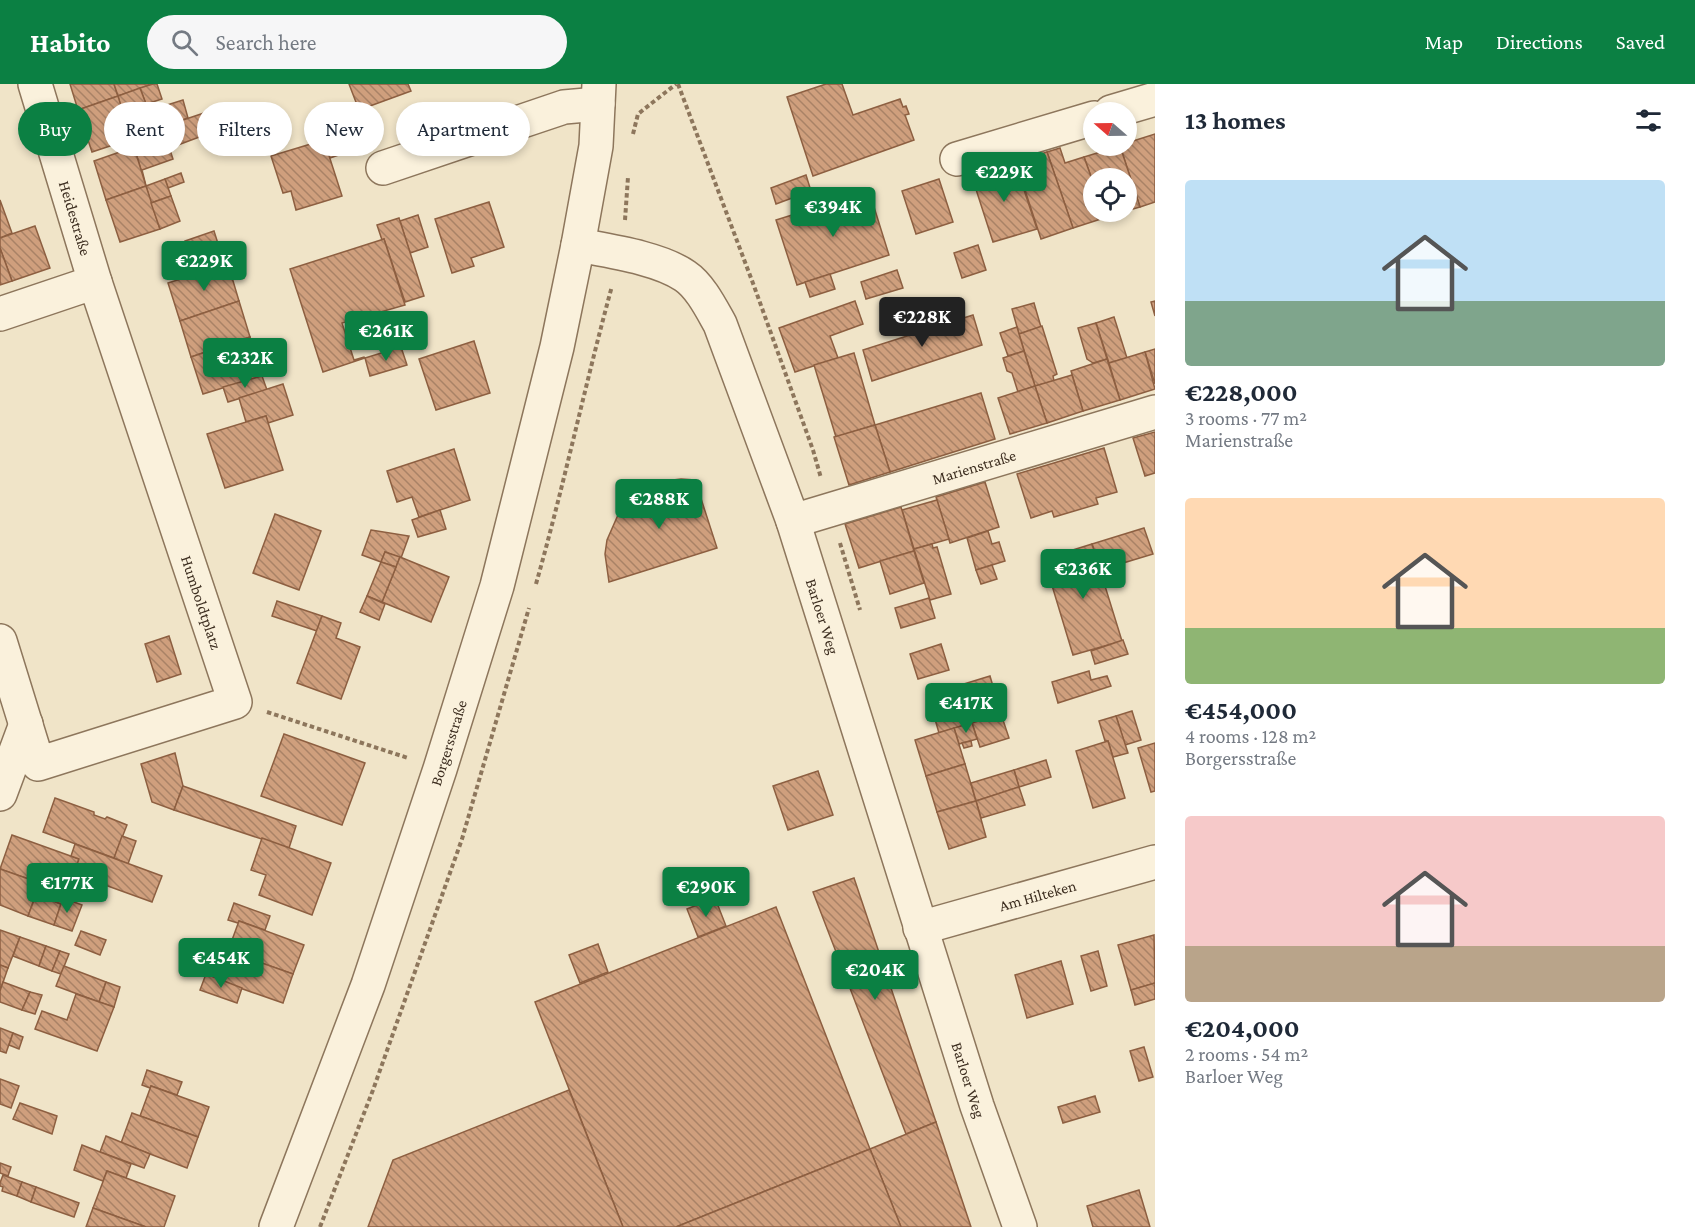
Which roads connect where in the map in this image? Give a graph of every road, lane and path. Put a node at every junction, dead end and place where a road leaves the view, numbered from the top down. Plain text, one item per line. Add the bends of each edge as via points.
1 (35, 84) edge
2 (599, 94) edge
3 (1155, 99) edge
4 (1137, 104) edge
5 (1083, 121) edge
6 (957, 159) dead end
7 (383, 168) dead end
8 (578, 246) junction
9 (95, 282) junction
10 (0, 314) edge
11 (1155, 412) edge
12 (793, 521) junction
13 (0, 641) edge
14 (235, 702) junction
15 (26, 724) junction
16 (408, 758) junction
17 (405, 769) dead end
18 (440, 770) junction
19 (0, 794) edge
20 (1155, 862) edge
21 (920, 928) junction
22 (276, 1227) edge
23 (1020, 1227) edge

1 - 9 street, Heidestraße
2 - 7 street
2 - 8 street via 596,146
3 - 4 street
5 - 6 street
8 - 12 street, Barloer Weg via 621,253 665,267 686,276 704,297 734,357
8 - 18 street, Borgersstraße via 557,348 497,586
9 - 10 street
9 - 14 street, Humboldtplatz
11 - 12 street, Marienstraße
12 - 21 street, Barloer Weg
13 - 15 street
14 - 15 street via 38,764
14 - 16 path
15 - 19 street
16 - 17 path
16 - 18 path
18 - 22 street, Borgersstraße via 368,985
20 - 21 street, Am Hilteken
21 - 23 street, Barloer Weg

